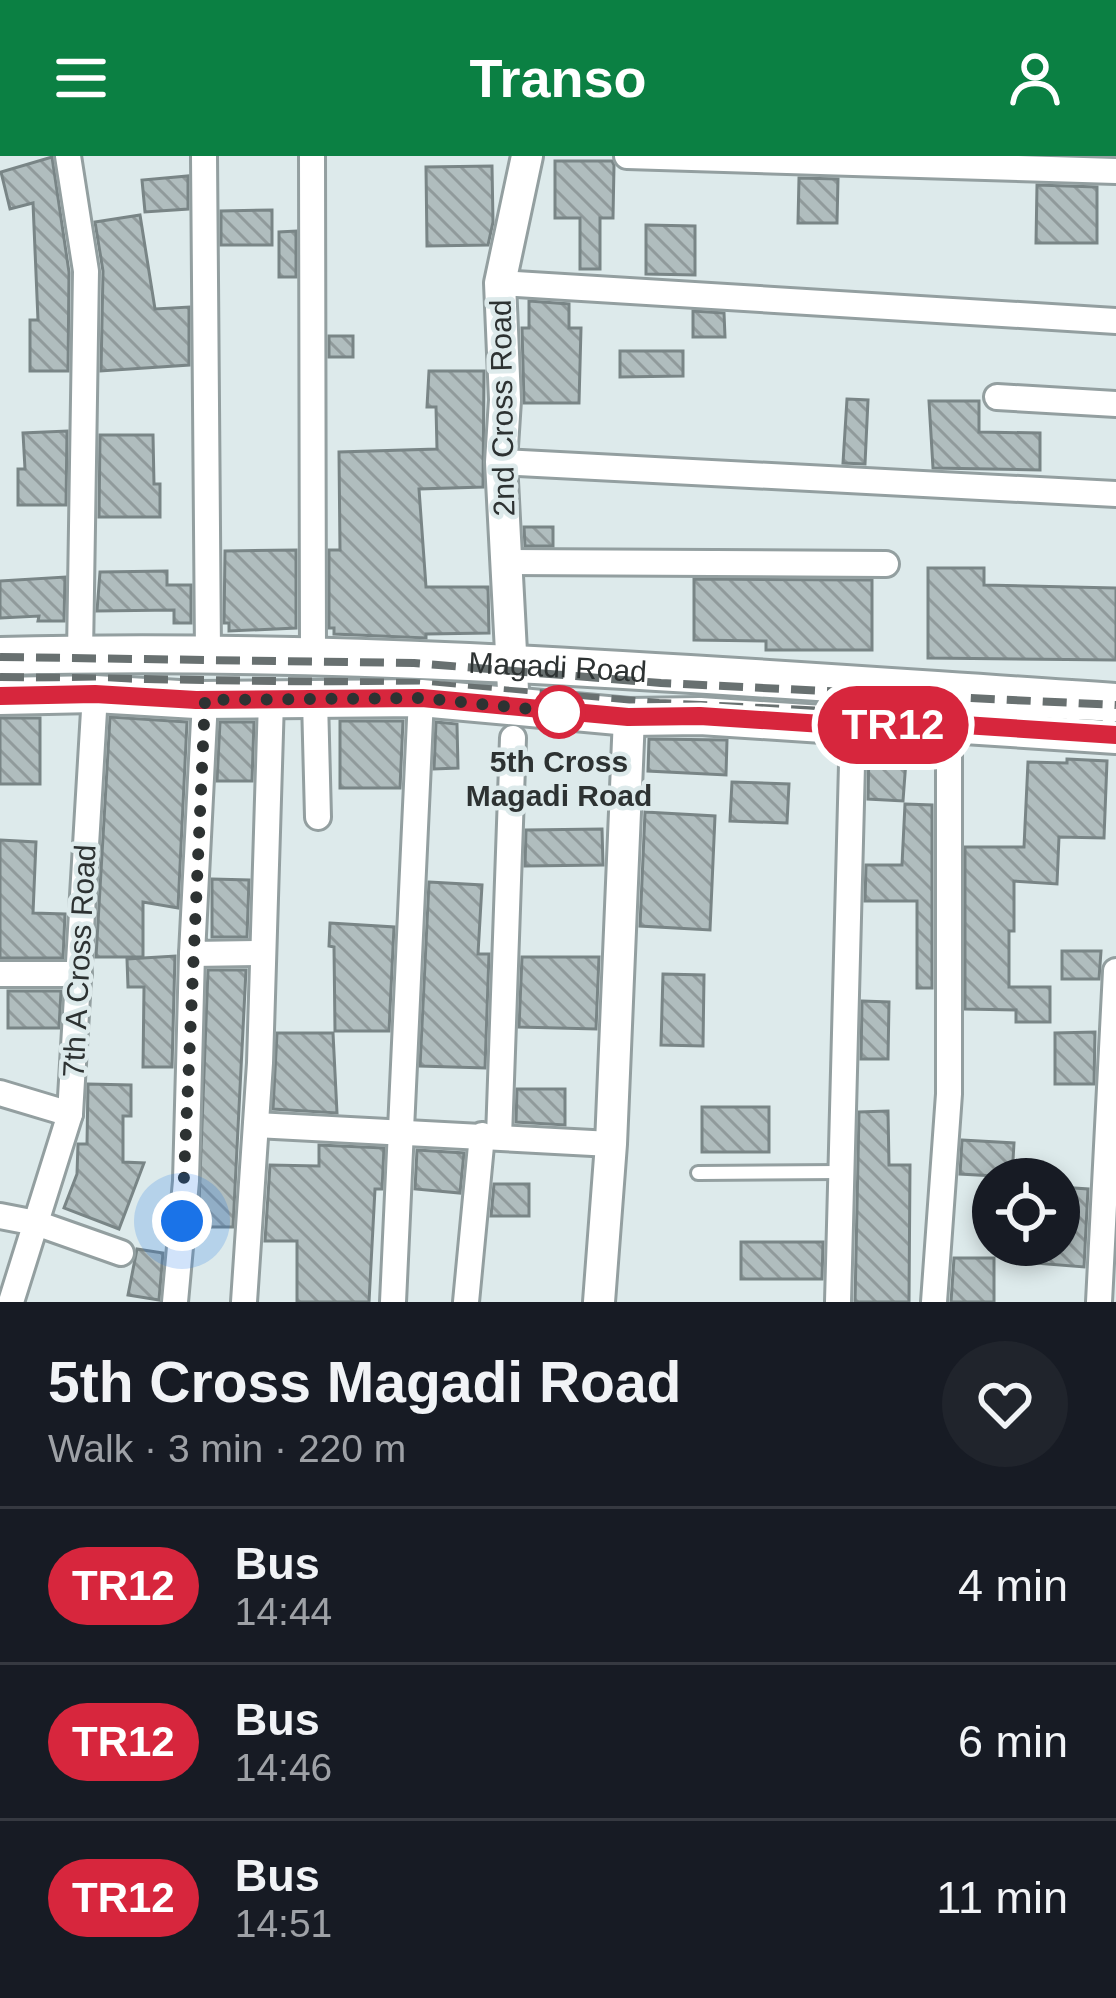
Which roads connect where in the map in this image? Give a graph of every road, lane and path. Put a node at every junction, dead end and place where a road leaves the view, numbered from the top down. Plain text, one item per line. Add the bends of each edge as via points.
1 (68, 156) edge
2 (204, 156) edge
3 (311, 156) edge
4 (527, 156) edge
5 (627, 156) edge
6 (897, 160) edge
7 (1116, 171) edge
8 (500, 283) junction
9 (1116, 321) edge
10 (997, 398) dead end
11 (1116, 404) edge
12 (501, 461) junction
13 (1116, 494) edge
14 (506, 562) junction
15 (886, 564) dead end
16 (208, 652) junction
17 (80, 654) junction
18 (0, 656) edge
19 (314, 657) junction
20 (512, 662) junction
21 (95, 694) junction
22 (0, 696) edge
23 (422, 698) junction
24 (205, 700) junction
25 (271, 700) junction
26 (315, 700) junction
27 (1116, 702) edge
28 (628, 717) junction
29 (513, 724) junction
30 (949, 724) junction
31 (853, 726) junction
32 (1116, 735) edge
33 (318, 817) dead end
34 (263, 953) junction
35 (192, 954) junction
36 (1116, 971) edge
37 (0, 974) edge
38 (79, 974) junction
39 (1114, 1037) edge
40 (0, 1093) edge
41 (70, 1114) junction
42 (256, 1125) junction
43 (398, 1130) junction
44 (490, 1136) junction
45 (611, 1144) junction
46 (841, 1172) junction
47 (698, 1174) dead end
48 (0, 1216) edge
49 (36, 1223) junction
50 (122, 1253) dead end
51 (11, 1302) edge
52 (175, 1302) edge
53 (244, 1302) edge
54 (393, 1302) edge
55 (466, 1302) edge
56 (599, 1302) edge
57 (838, 1302) edge
58 (934, 1302) edge
59 (1100, 1302) edge

1 - 17 street via 86,272
2 - 16 street
3 - 19 street
4 - 8 street, 2nd Cross Road
5 - 6 street
6 - 7 street
8 - 9 street
8 - 12 street, 2nd Cross Road
10 - 11 street
12 - 13 street
12 - 14 street, 2nd Cross Road
14 - 15 street
14 - 20 street, 2nd Cross Road
16 - 17 main road, Magadi Road
16 - 19 main road, Magadi Road
17 - 18 main road, Magadi Road
19 - 20 main road, Magadi Road
20 - 27 main road, Magadi Road
20 - 29 street, 2nd Cross Road
21 - 22 main road, Magadi Road
21 - 24 main road, Magadi Road
21 - 38 street, 7th A Cross Road
23 - 26 main road, Magadi Road
23 - 29 main road, Magadi Road
23 - 43 street
24 - 25 main road, Magadi Road
24 - 35 street
25 - 26 main road, Magadi Road
25 - 34 street
26 - 33 street
28 - 29 main road, Magadi Road
28 - 31 main road, Magadi Road
28 - 45 street
29 - 44 street
30 - 31 main road, Magadi Road
30 - 32 main road, Magadi Road
30 - 58 street via 949,1094
31 - 46 street
34 - 35 street
34 - 42 street
35 - 52 street
36 - 39 street
37 - 38 street
38 - 41 street, 7th A Cross Road
39 - 59 street
40 - 41 street
41 - 49 street, 7th A Cross Road
42 - 43 street
42 - 53 street
43 - 44 street
43 - 54 street
44 - 45 street
44 - 55 street
45 - 56 street
46 - 47 lane
46 - 57 street
48 - 49 street
49 - 50 street
49 - 51 street, 7th A Cross Road

